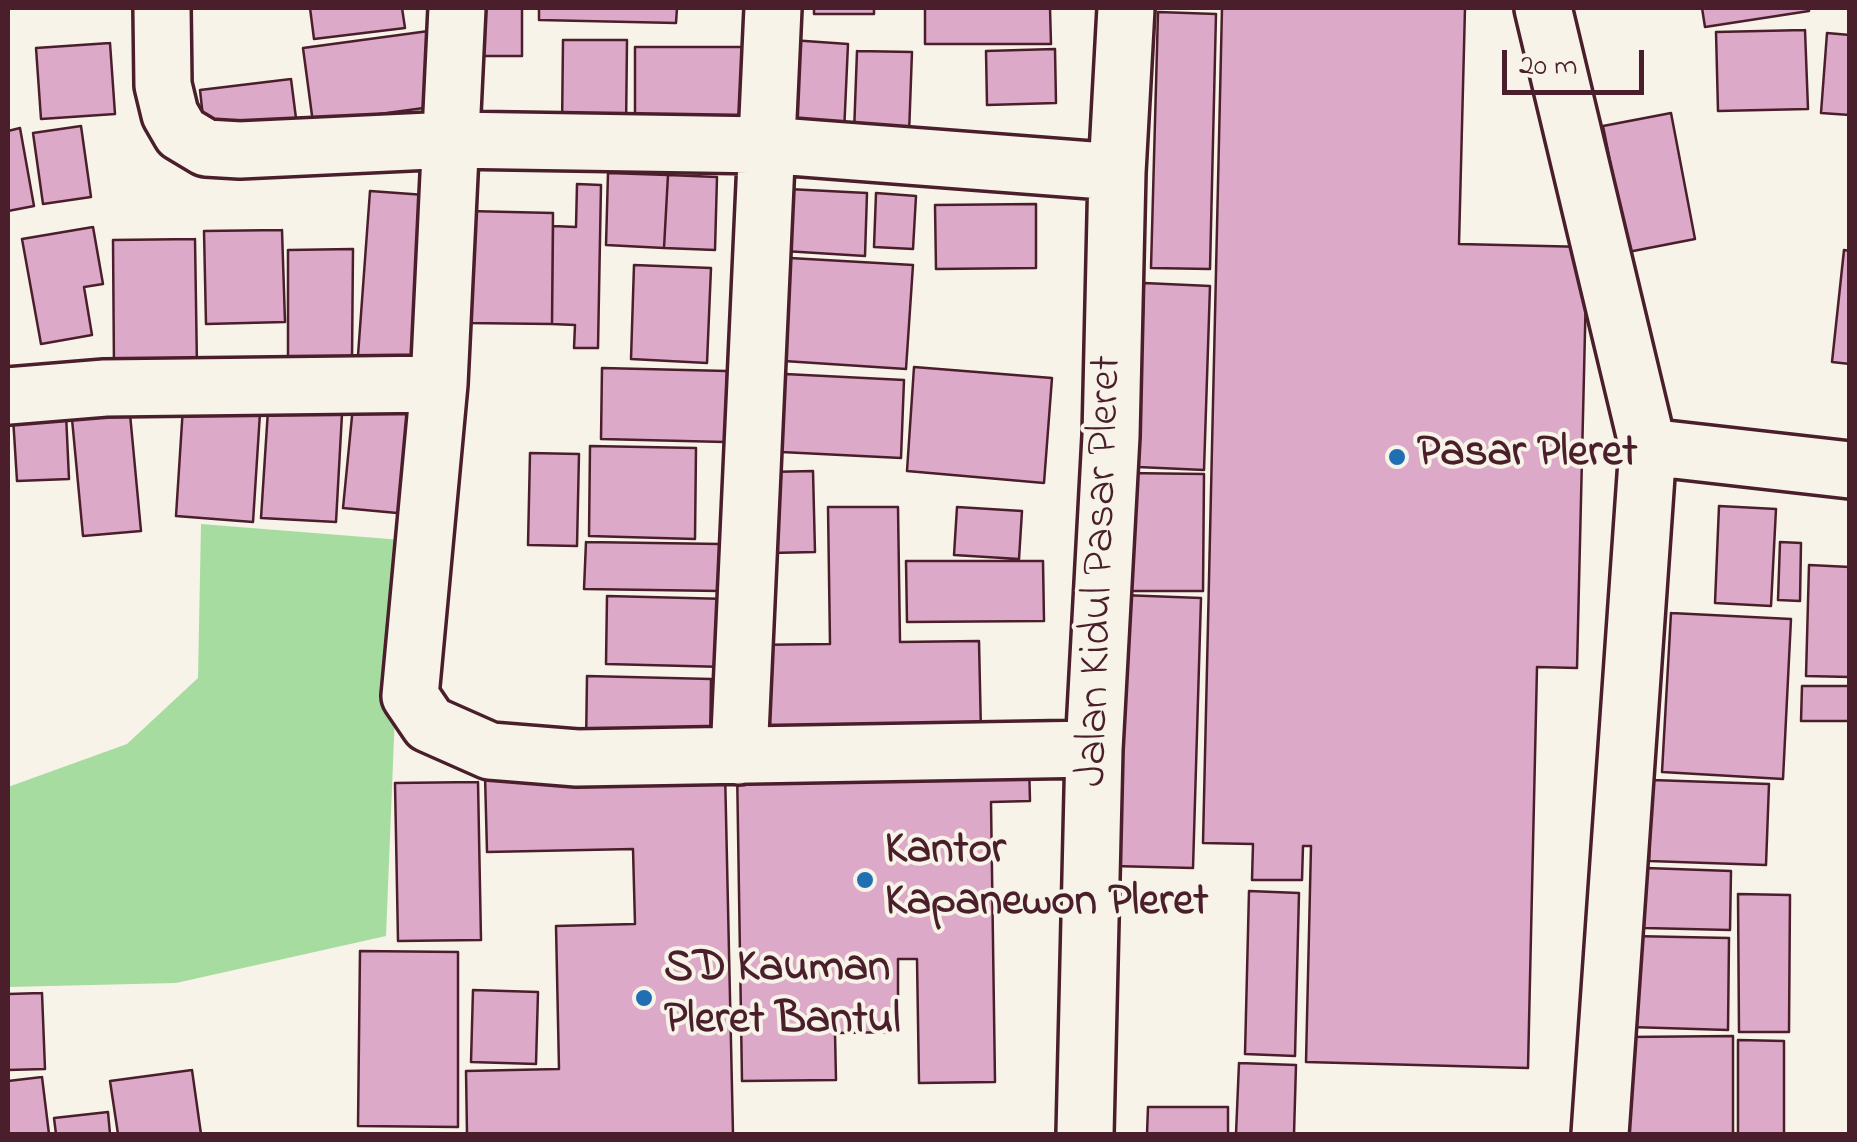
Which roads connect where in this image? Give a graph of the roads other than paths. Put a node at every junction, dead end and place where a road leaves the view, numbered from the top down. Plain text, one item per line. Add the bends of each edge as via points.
1 (162, 8) edge
2 (457, 8) edge
3 (773, 8) edge
4 (1126, 8) edge
5 (1543, 8) edge
6 (451, 140) junction
7 (766, 145) junction
8 (1117, 172) junction
9 (438, 384) junction
10 (8, 396) edge
11 (1648, 447) junction
12 (1850, 470) edge
13 (1094, 749) junction
14 (739, 756) junction
15 (1085, 1134) edge
16 (1600, 1134) edge

1 - 6 street via 170,114 181,133 206,148
2 - 6 street
3 - 7 street
4 - 8 street, Jalan Kidul Pasar Pleret
5 - 11 street
6 - 7 street
6 - 9 street
7 - 8 street
7 - 14 street
8 - 13 street, Jalan Kidul Pasar Pleret
9 - 10 street via 105,388
9 - 14 street via 410,696 429,724 490,750 577,758
11 - 12 street
11 - 16 street
13 - 14 street
13 - 15 street, Jalan Kidul Pasar Pleret

